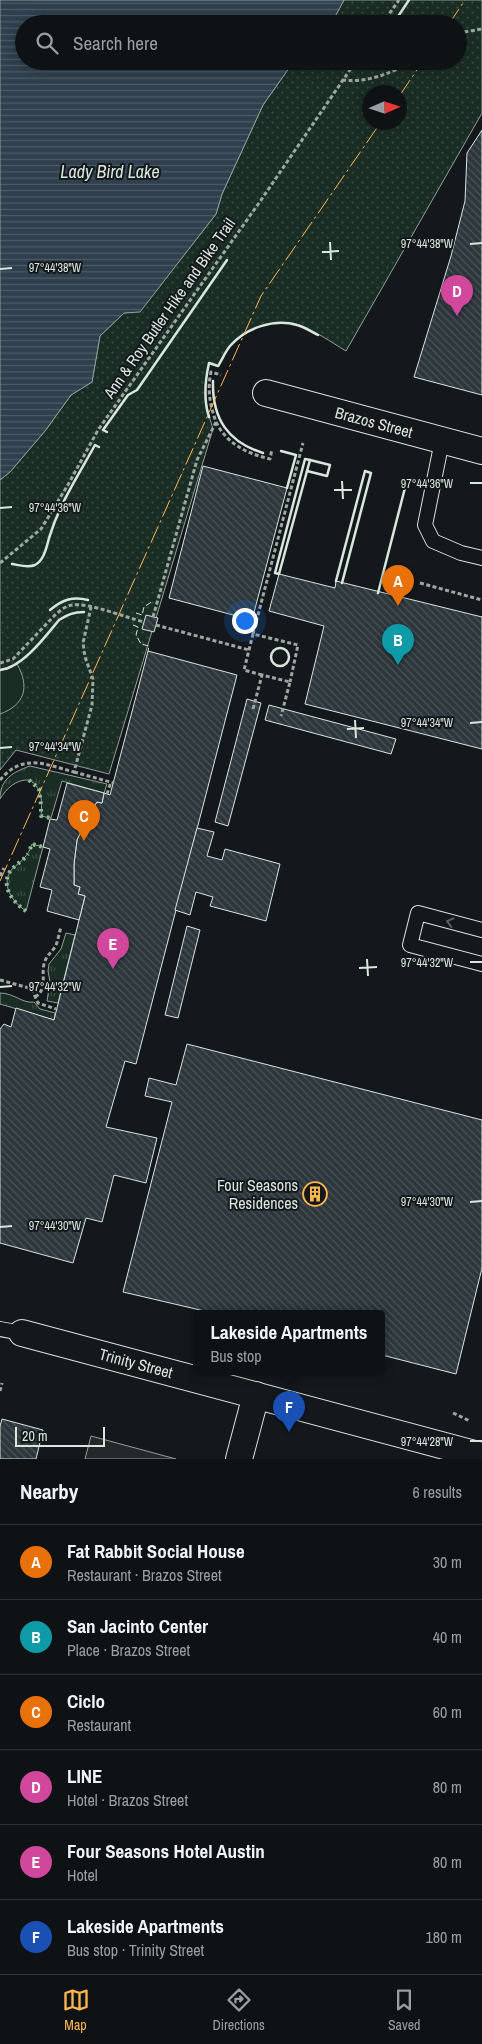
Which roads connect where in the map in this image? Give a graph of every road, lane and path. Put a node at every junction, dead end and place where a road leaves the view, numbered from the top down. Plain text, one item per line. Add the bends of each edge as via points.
1 (399, 0) edge
2 (388, 15) edge
3 (482, 29) edge
4 (467, 32) edge
5 (349, 70) edge
6 (395, 70) edge
7 (342, 80) junction
8 (220, 375) dead end
9 (266, 393) dead end
10 (216, 422) junction
11 (442, 440) junction
12 (303, 443) dead end
13 (272, 449) dead end
14 (482, 451) edge
15 (482, 558) edge
16 (0, 563) edge
17 (420, 583) dead end
18 (482, 600) edge
19 (91, 607) junction
20 (153, 617) dead end
21 (144, 622) dead end
22 (156, 625) dead end
23 (253, 634) junction
24 (249, 650) junction
25 (0, 663) edge
26 (262, 675) junction
27 (290, 682) junction
28 (254, 709) dead end
29 (281, 716) dead end
30 (74, 772) junction
31 (0, 780) edge
32 (107, 794) dead end
33 (4, 868) dead end
34 (0, 876) edge
35 (61, 927) dead end
36 (482, 930) edge
37 (482, 964) edge
38 (0, 980) edge
39 (35, 997) junction
40 (56, 1009) dead end
41 (11, 1331) edge
42 (2, 1383) dead end
43 (0, 1391) edge
44 (256, 1395) junction
45 (453, 1413) dead end
46 (475, 1423) dead end
47 (482, 1456) edge
48 (239, 1459) edge

1 - 2 path
3 - 4 path
5 - 7 path, Ann & Roy Butler Hike and Bike Trail
6 - 7 path via 380,77
7 - 16 path, Ann & Roy Butler Hike and Bike Trail via 98,430 41,529
8 - 10 path via 212,372 209,381 210,404
9 - 11 street, Brazos Street
10 - 13 path via 229,440 250,453 270,459
10 - 20 path via 197,460
11 - 14 street, Brazos Street
11 - 15 lane via 424,525 433,541
12 - 23 path
17 - 18 path
19 - 21 path
19 - 25 path via 72,605 60,610 20,653
19 - 30 path via 83,644 94,679
22 - 24 path
23 - 24 path
23 - 27 path via 298,645
24 - 26 path via 244,670
26 - 27 path
26 - 28 path
27 - 29 path
30 - 31 path via 26,762 15,766
30 - 32 path via 112,782
33 - 34 path
35 - 39 path via 55,947 43,967 42,990
36 -> 37 lane via 418,914 410,945
38 - 39 path via 29,988
39 - 40 path via 38,1003
41 - 44 street, Trinity Street
42 - 43 path
44 - 47 street, Trinity Street
44 - 48 street
45 - 46 path

